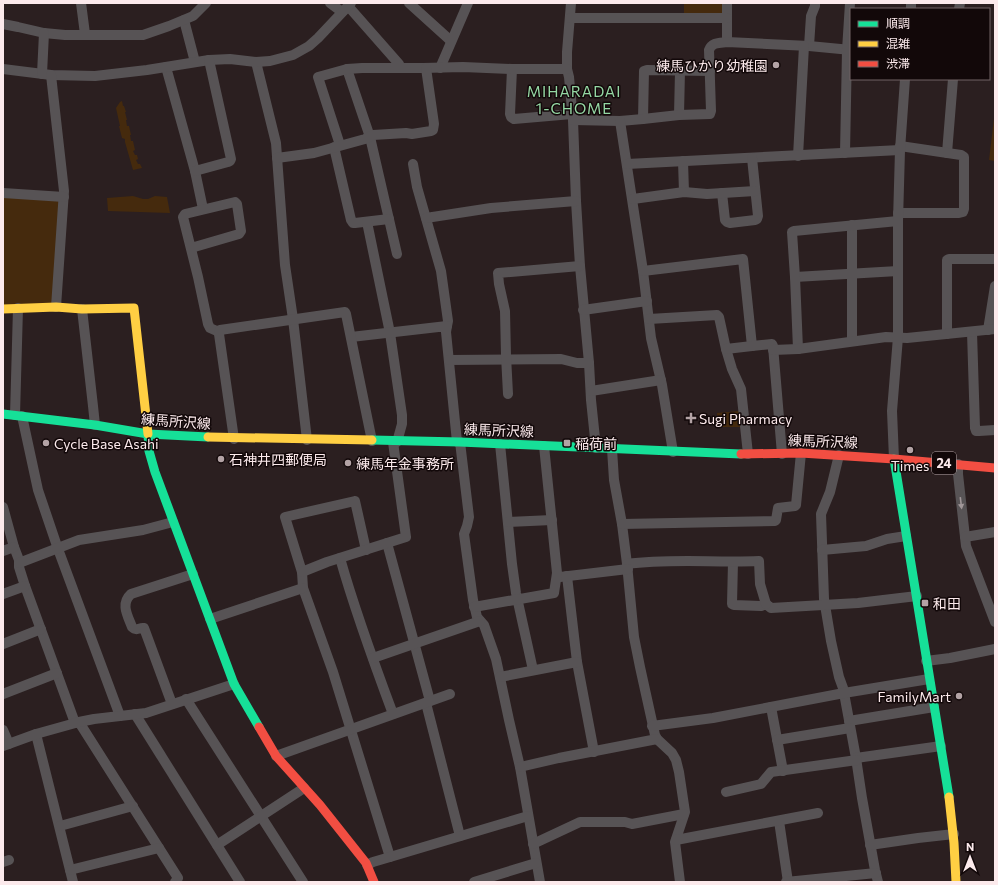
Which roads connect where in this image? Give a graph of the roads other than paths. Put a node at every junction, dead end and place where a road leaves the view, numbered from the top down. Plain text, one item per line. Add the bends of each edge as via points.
1 (81, 3) edge
2 (206, 3) edge
3 (330, 3) edge
4 (409, 3) edge
5 (468, 3) edge
6 (571, 3) edge
7 (727, 3) edge
8 (815, 3) edge
9 (850, 3) edge
10 (347, 7) edge
11 (570, 18) junction
12 (727, 18) junction
13 (184, 20) junction
14 (3, 24) edge
15 (44, 33) junction
16 (85, 34) junction
17 (451, 41) junction
18 (727, 42) junction
19 (806, 46) junction
20 (849, 50) edge
21 (209, 60) junction
22 (195, 62) junction
23 (256, 62) junction
24 (166, 67) junction
25 (400, 68) junction
26 (426, 68) junction
27 (440, 68) junction
28 (3, 69) edge
29 (348, 69) junction
30 (512, 69) junction
31 (567, 69) junction
32 (680, 71) junction
33 (710, 71) junction
34 (47, 75) junction
35 (905, 80) edge
36 (953, 80) edge
37 (679, 115) junction
38 (572, 117) junction
39 (643, 119) junction
40 (620, 121) junction
41 (370, 137) junction
42 (337, 146) junction
43 (900, 148) junction
44 (845, 153) junction
45 (947, 153) junction
46 (798, 156) junction
47 (277, 158) junction
48 (752, 158) junction
49 (683, 161) junction
50 (413, 164) dead end
51 (627, 164) junction
52 (195, 171) junction
53 (755, 191) junction
54 (684, 192) junction
55 (3, 193) edge
56 (722, 193) junction
57 (64, 197) junction
58 (633, 199) junction
59 (576, 201) junction
60 (203, 209) junction
61 (898, 217) junction
62 (426, 218) junction
63 (389, 219) junction
64 (367, 222) junction
65 (852, 225) junction
66 (191, 248) junction
67 (397, 254) dead end
68 (995, 259) edge
69 (580, 266) junction
70 (643, 271) junction
71 (898, 271) junction
72 (852, 274) junction
73 (795, 277) junction
74 (995, 286) edge
75 (647, 301) junction
76 (56, 307) junction
77 (18, 308) junction
78 (3, 309) edge
79 (82, 309) junction
80 (583, 310) junction
81 (293, 319) junction
82 (648, 319) junction
83 (447, 326) junction
84 (992, 329) edge
85 (219, 332) junction
86 (972, 332) junction
87 (390, 333) junction
88 (947, 334) junction
89 (898, 337) junction
90 (351, 338) junction
91 (852, 341) junction
92 (752, 346) junction
93 (798, 348) junction
94 (726, 349) junction
95 (773, 350) junction
96 (506, 359) junction
97 (449, 360) junction
98 (589, 363) junction
99 (660, 380) junction
100 (591, 391) junction
101 (508, 394) dead end
102 (3, 414) edge
103 (18, 416) junction
104 (95, 425) junction
105 (995, 430) edge
106 (148, 434) junction
107 (234, 439) junction
108 (307, 440) junction
109 (372, 441) junction
110 (395, 442) junction
111 (459, 442) junction
112 (500, 444) junction
113 (544, 446) junction
114 (596, 448) junction
115 (612, 449) junction
116 (673, 452) junction
117 (801, 453) junction
118 (748, 454) junction
119 (782, 454) junction
120 (839, 455) junction
121 (894, 459) junction
122 (958, 464) junction
123 (995, 468) edge
124 (3, 507) edge
125 (552, 520) junction
126 (173, 522) junction
127 (508, 522) junction
128 (622, 524) junction
129 (995, 532) edge
130 (906, 536) junction
131 (965, 537) junction
132 (387, 543) junction
133 (14, 547) junction
134 (58, 549) junction
135 (366, 550) junction
136 (822, 550) junction
137 (3, 551) edge
138 (340, 558) junction
139 (733, 562) junction
140 (19, 563) junction
141 (627, 567) junction
142 (302, 572) junction
143 (193, 574) junction
144 (562, 577) junction
145 (25, 586) junction
146 (303, 588) junction
147 (3, 594) edge
148 (916, 596) junction
149 (517, 600) junction
150 (766, 604) junction
151 (825, 606) junction
152 (474, 607) junction
153 (210, 619) junction
154 (480, 621) junction
155 (995, 622) edge
156 (41, 629) junction
157 (414, 643) junction
158 (3, 644) edge
159 (995, 649) edge
160 (373, 658) junction
161 (926, 661) junction
162 (577, 662) junction
163 (533, 670) junction
164 (57, 673) junction
165 (500, 677) junction
166 (929, 679) junction
167 (234, 684) junction
168 (844, 693) junction
169 (3, 694) edge
170 (450, 694) dead end
171 (186, 700) junction
172 (428, 702) junction
173 (172, 704) junction
174 (771, 707) junction
175 (934, 708) junction
176 (135, 714) junction
177 (393, 714) junction
178 (120, 716) junction
179 (77, 723) junction
180 (850, 724) junction
181 (652, 726) junction
182 (3, 730) edge
183 (350, 730) junction
184 (36, 734) junction
185 (657, 739) junction
186 (777, 740) junction
187 (6, 744) edge
188 (941, 746) junction
189 (594, 752) junction
190 (276, 756) junction
191 (856, 759) junction
192 (520, 768) junction
193 (783, 770) junction
194 (304, 788) junction
195 (726, 792) dead end
196 (132, 806) junction
197 (818, 813) dead end
198 (684, 814) junction
199 (528, 816) junction
200 (261, 817) junction
201 (779, 820) junction
202 (60, 826) junction
203 (954, 834) junction
204 (460, 836) junction
205 (676, 840) junction
206 (533, 844) junction
207 (217, 845) junction
208 (870, 845) junction
209 (159, 848) junction
210 (390, 857) junction
211 (536, 862) junction
212 (367, 865) junction
213 (70, 870) junction
214 (877, 878) edge
215 (73, 882) edge
216 (175, 882) edge
217 (240, 882) edge
218 (302, 882) edge
219 (374, 882) edge
220 (474, 882) edge
221 (540, 882) edge
222 (680, 882) edge
223 (787, 882) edge
224 (956, 882) edge

1 - 16 street
2 - 13 street via 193,16
3 - 10 street
4 - 17 street
5 - 17 street
6 - 11 street
7 - 12 street
8 - 19 street
9 - 20 street
10 - 23 street via 318,38 299,52 287,57
10 - 25 street
11 - 12 street
11 - 31 street
12 - 18 street
13 - 16 street via 143,35
13 - 22 street
14 - 15 street
15 - 16 street
15 - 34 street
17 - 27 street
18 - 19 street
18 - 33 street via 714,44 710,48
19 - 20 street
19 - 46 street
20 - 44 street
21 - 22 street
21 - 23 street
21 - 52 street via 231,159
22 - 24 street
23 - 47 street via 276,143
24 - 34 street via 95,76
24 - 52 street
25 - 26 street
25 - 29 street
26 - 27 street
26 - 41 street via 433,130
27 - 30 street
28 - 34 street
29 - 41 street
29 - 42 street via 318,77
30 - 31 street
30 - 38 street via 511,117
31 - 38 street
32 - 33 street
32 - 37 street
32 - 39 street via 644,71
33 - 37 street via 710,114
34 - 57 street
35 - 43 street
36 - 45 street
37 - 39 street
38 - 40 street
38 - 59 street
39 - 40 street
40 - 51 street
41 - 42 street
41 - 63 street
42 - 47 street via 314,153
42 - 64 street via 351,220 355,223
43 - 44 street
43 - 45 street
43 - 61 street
44 - 46 street
45 - 61 street via 964,157 963,212
46 - 48 street
47 - 81 street via 285,264
48 - 49 street
48 - 53 street
49 - 51 street
49 - 54 street
50 - 62 street
51 - 58 street
52 - 60 street
53 - 56 street
53 - 56 street via 757,219 730,223 725,220
54 - 56 street
54 - 58 street
55 - 57 street
57 - 76 street
58 - 70 street
59 - 62 street via 491,208
59 - 69 street
60 - 66 street via 185,214 183,217
60 - 66 street via 235,202 241,231
61 - 65 street
61 - 71 street
62 - 83 street via 441,271
63 - 64 street
63 - 67 street
64 - 87 street
65 - 72 street
65 - 73 street via 792,232
66 - 85 street via 208,324 210,328
68 - 88 street via 947,260
69 - 80 street
69 - 96 street via 498,273 505,312
70 - 75 street
70 - 92 street via 743,259
71 - 72 street
71 - 89 street
72 - 73 street
72 - 91 street
73 - 93 street
74 - 84 street
75 - 80 street
75 - 82 street
76 - 77 street
76 - 79 street
77 - 78 street
77 - 103 street
79 - 104 street
79 - 106 street via 134,308
80 - 98 street
81 - 85 street via 222,329
81 - 90 street via 345,312
81 - 108 street
82 - 94 street via 717,315
82 - 99 street
83 - 87 street
83 - 97 street
84 - 86 street
85 - 107 street
86 - 88 street
86 - 105 street via 976,431
87 - 90 street
87 - 110 street via 402,415 402,424
88 - 89 street
89 - 91 street via 886,336
89 - 121 street via 892,411
90 - 109 street
91 - 93 street
92 - 94 street
92 - 95 street via 772,344
93 - 95 street
94 - 118 street via 741,389
95 - 119 street
96 - 97 street
96 - 98 street via 561,359
96 - 101 street
97 - 111 street
98 - 100 street
99 - 100 street
99 - 116 street
100 - 114 street
102 - 103 street, 練馬所沢線 / 24
103 - 104 street, 練馬所沢線 / 24
103 - 134 street via 38,490
104 - 106 street, 練馬所沢線 / 24
106 - 107 street, 練馬所沢線 / 24
106 - 126 street via 149,451
107 - 108 street, 練馬所沢線 / 24
108 - 109 street, 練馬所沢線 / 24
109 - 110 street, 練馬所沢線 / 24
110 - 111 street, 練馬所沢線 / 24
110 - 132 street via 406,537
111 - 112 street, 練馬所沢線 / 24
111 - 152 street via 469,517 464,534
112 - 113 street, 練馬所沢線 / 24
112 - 127 street
113 - 114 street, 練馬所沢線 / 24
113 - 125 street
114 - 115 street, 練馬所沢線 / 24
115 - 116 street, 練馬所沢線 / 24
115 - 128 street via 614,480
116 - 118 street, 練馬所沢線 / 24
117 - 119 street, 練馬所沢線 / 24
117 - 120 street, 練馬所沢線 / 24
117 - 128 street via 796,504 778,508 775,521
118 - 119 street, 練馬所沢線 / 24
120 - 121 street, 練馬所沢線 / 24
120 - 136 street via 830,492 821,514
121 - 122 street, 練馬所沢線 / 24
121 - 130 street
122 - 123 street, 練馬所沢線 / 24
122 -> 131 street
124 - 133 street
125 - 127 street
125 - 144 street via 557,573
126 - 134 street via 143,530 79,540
126 - 143 street
127 - 149 street
128 - 141 street
129 - 131 street
130 - 136 street via 866,546
130 - 148 street
131 - 155 street via 966,546
132 - 135 street
132 - 157 street
133 - 137 street
133 - 140 street
134 - 140 street
134 - 178 street
135 - 138 street
135 - 142 street via 355,501 285,517
136 - 151 street
138 - 142 street
138 - 160 street
139 - 141 street via 650,562
139 - 150 street via 759,561 760,584
139 - 150 street via 732,604
140 - 145 street
141 - 144 street
141 - 181 street via 634,637
142 - 146 street
143 - 153 street
143 - 173 street via 131,594 124,606 132,627 137,630 144,628
144 - 149 street via 554,593
144 - 162 street
145 - 147 street
145 - 156 street
146 - 153 street
146 - 183 street
148 - 151 street
148 - 161 street
149 - 152 street
149 - 163 street
150 - 151 street via 770,608
151 - 168 street
152 - 154 street
153 - 167 street
154 - 157 street
154 - 165 street via 484,625
156 - 158 street
156 - 164 street
157 - 160 street
157 - 172 street
159 - 161 street
160 - 177 street
161 - 166 street
162 - 163 street
162 - 189 street
163 - 165 street
164 - 169 street
164 - 179 street
165 - 192 street
166 - 168 street
166 - 175 street
167 - 171 street
167 - 190 street
168 - 174 street
168 - 180 street
170 - 172 street
171 - 173 street
171 - 200 street
172 - 177 street
172 - 204 street
173 - 176 street
174 - 181 street
174 - 186 street
175 - 180 street
175 - 188 street
176 - 178 street
176 - 207 street
177 - 183 street
178 - 179 street
179 - 184 street
179 - 196 street
180 - 186 street
180 - 191 street
181 - 185 street
182 - 187 street
183 - 190 street
183 - 210 street
184 - 187 street
184 - 202 street
185 - 189 street
185 - 198 street via 676,760
186 - 193 street
188 - 191 street
188 - 203 street
189 - 192 street
190 - 194 street
191 - 193 street
191 - 208 street
192 - 199 street
193 - 195 street via 771,772 761,784
194 - 200 street
194 - 212 street
196 - 202 street
196 - 209 street
197 - 201 street
198 - 205 street
198 - 206 street via 632,824 580,822
199 - 204 street
199 - 206 street
200 - 207 street
200 - 218 street
201 - 205 street
201 - 223 street
202 - 213 street
203 - 208 street
203 - 224 street
204 - 210 street
205 - 222 street
206 - 211 street
207 - 217 street
208 - 214 street
209 - 213 street
209 - 216 street via 178,878
210 - 212 street
211 - 220 street
211 - 221 street
212 - 219 street
213 - 215 street
214 - 223 street

